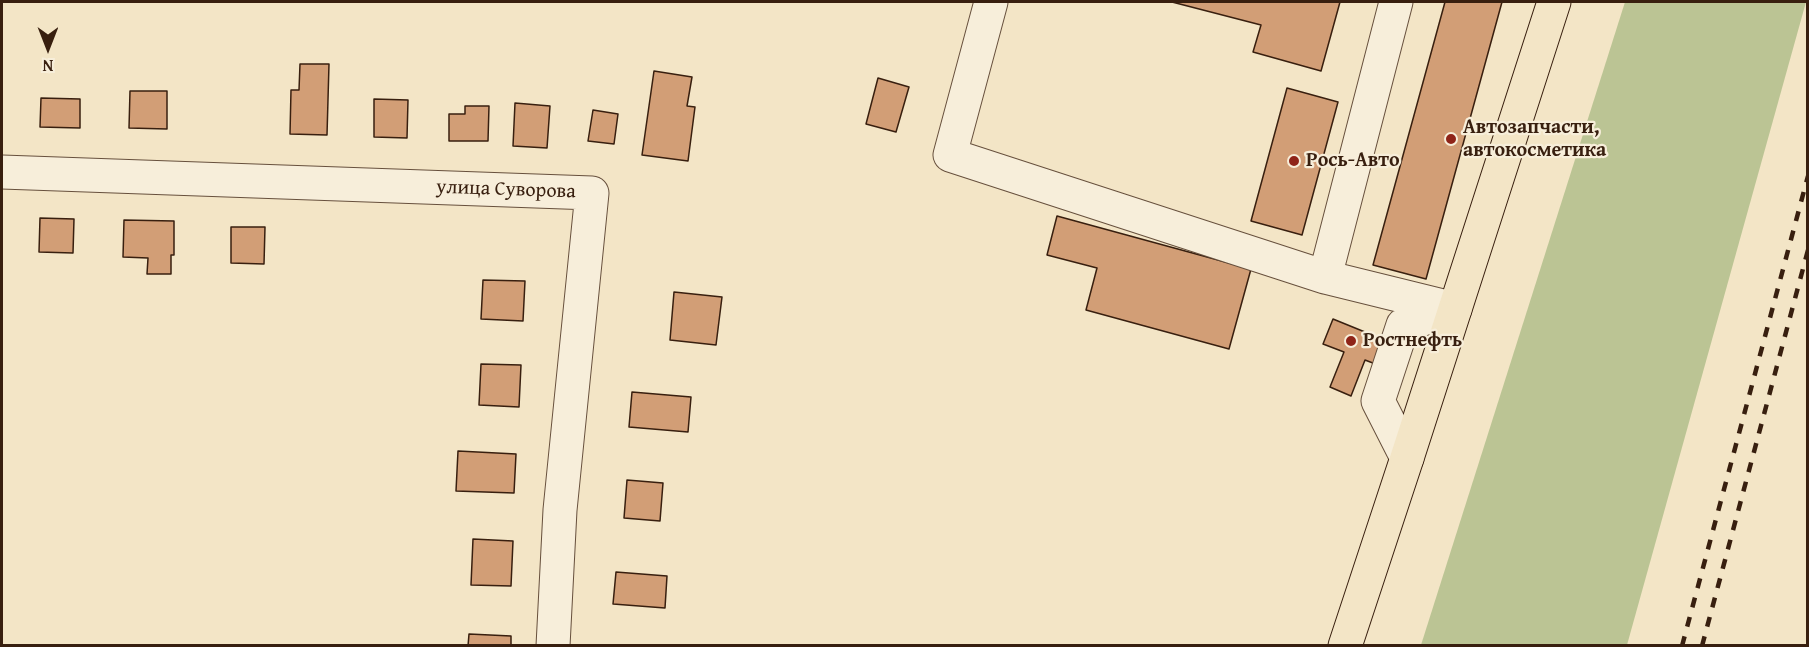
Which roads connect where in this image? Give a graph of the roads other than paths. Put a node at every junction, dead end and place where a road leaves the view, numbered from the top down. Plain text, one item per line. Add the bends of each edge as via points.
1 (991, 2) edge
2 (1395, 2) edge
3 (1554, 2) edge
4 (2, 172) edge
5 (1325, 277) junction
6 (1455, 309) junction
7 (1407, 458) junction
8 (553, 645) edge
9 (1345, 645) edge

1 - 5 street via 950,155
2 - 5 street
3 - 6 main road
4 - 8 street, улица Суворова via 592,193 560,510
5 - 6 street
6 - 7 main road
6 - 7 street via 1402,325 1378,401
7 - 9 main road

